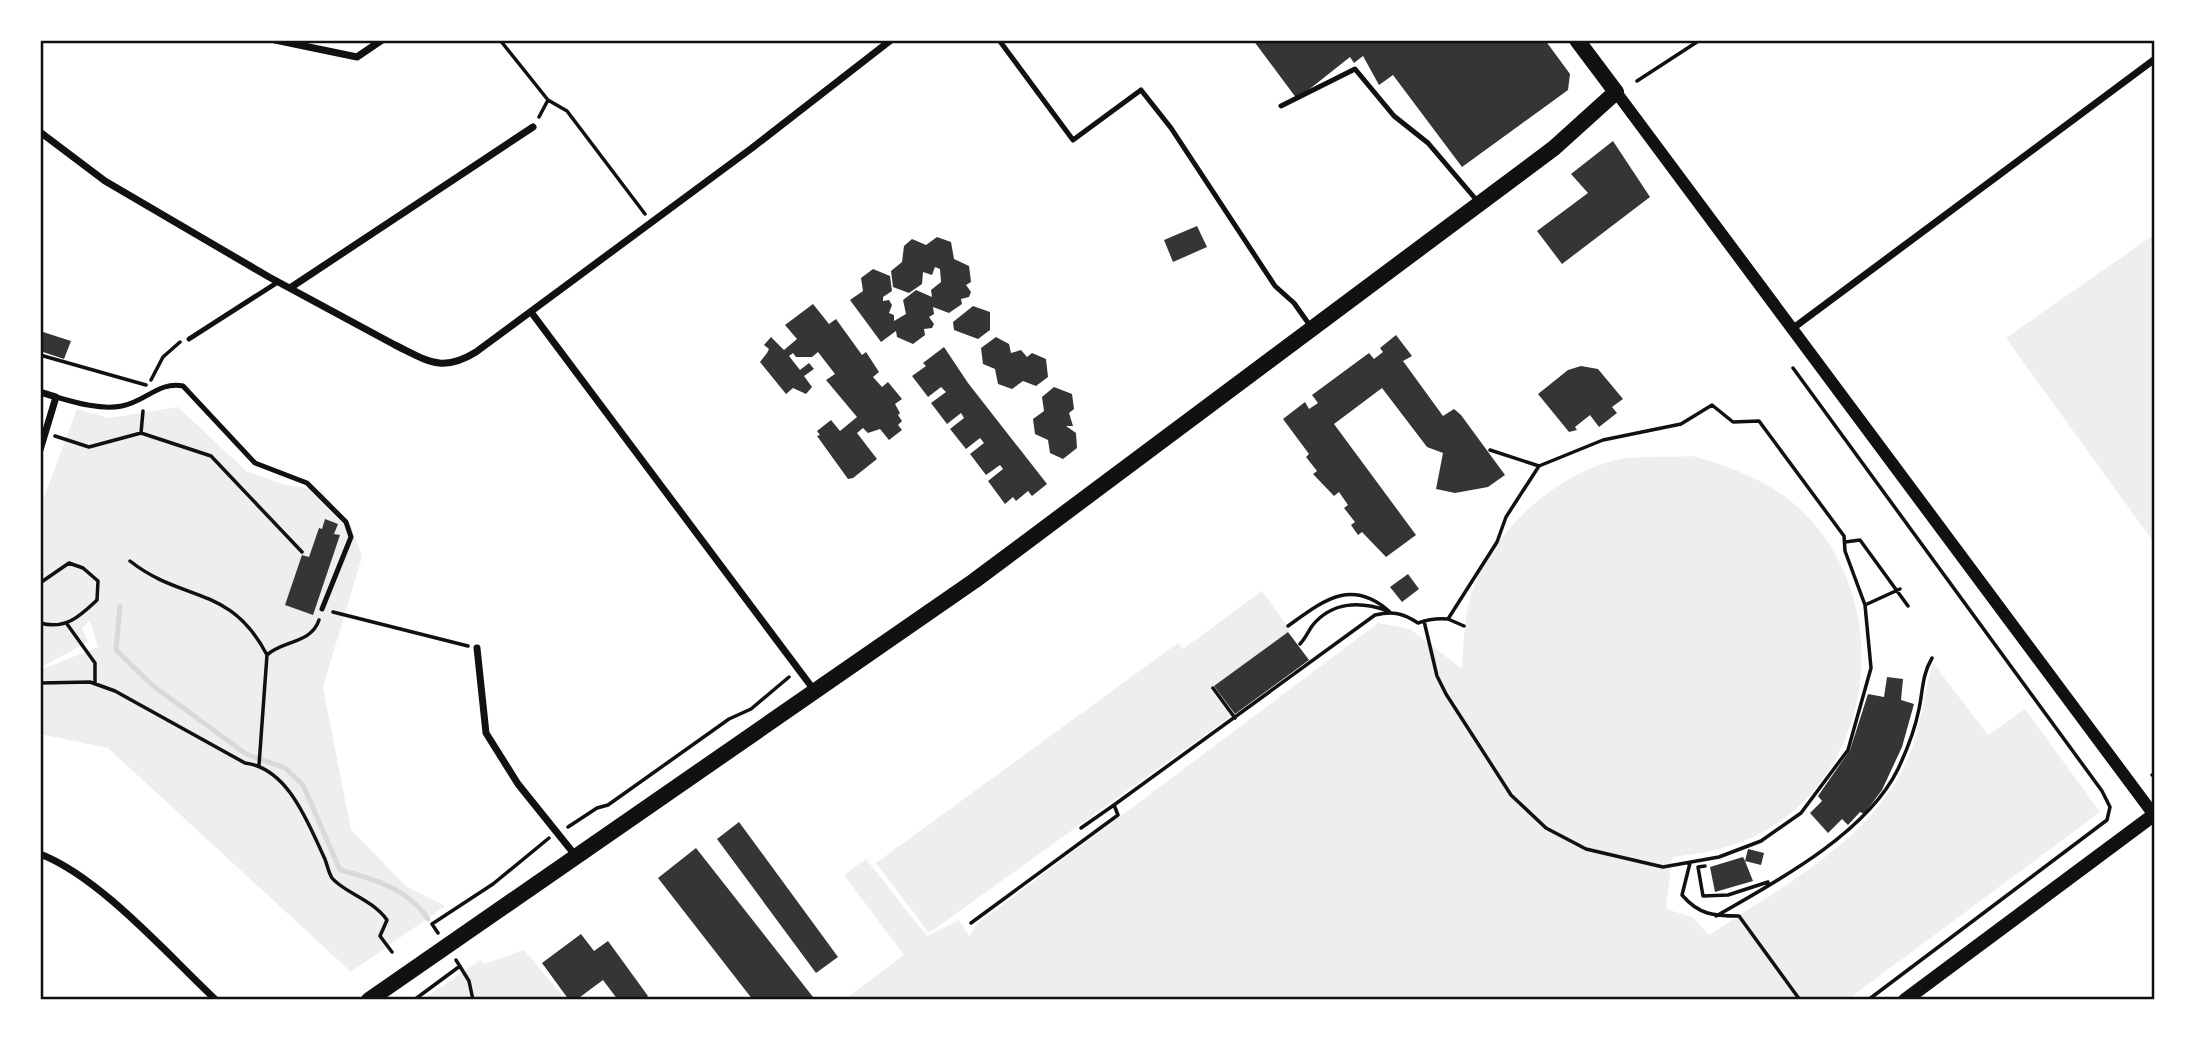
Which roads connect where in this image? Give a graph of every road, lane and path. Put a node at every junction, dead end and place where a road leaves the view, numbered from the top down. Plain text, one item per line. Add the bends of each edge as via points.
1 (275, 40) edge
2 (382, 40) edge
3 (500, 40) edge
4 (891, 40) edge
5 (999, 40) edge
6 (1577, 40) edge
7 (1700, 40) edge
8 (2155, 59) edge
9 (1637, 81) dead end
10 (1616, 92) junction
11 (548, 100) junction
12 (1281, 106) dead end
13 (533, 127) joint
14 (40, 132) edge
15 (1480, 204) junction
16 (650, 221) junction
17 (278, 282) junction
18 (290, 288) junction
19 (531, 312) junction
20 (1312, 328) junction
21 (1791, 329) junction
22 (189, 339) dead end
23 (40, 355) edge
24 (1793, 368) dead end
25 (148, 385) dead end
26 (40, 392) edge
27 (56, 397) junction
28 (141, 433) dead end
29 (40, 450) edge
30 (1490, 450) dead end
31 (1539, 466) junction
32 (1844, 542) junction
33 (302, 552) dead end
34 (130, 561) dead end
35 (40, 583) edge
36 (1899, 590) junction
37 (1865, 605) junction
38 (1908, 606) dead end
39 (322, 609) junction
40 (1390, 612) junction
41 (1448, 619) junction
42 (1424, 621) junction
43 (40, 623) edge
44 (67, 624) junction
45 (1288, 626) dead end
46 (1464, 626) dead end
47 (1300, 644) dead end
48 (477, 648) joint
49 (267, 655) junction
50 (1932, 658) dead end
51 (799, 669) junction
52 (40, 683) edge
53 (95, 684) junction
54 (1213, 688) dead end
55 (815, 691) junction
56 (1235, 718) junction
57 (259, 765) junction
58 (1114, 805) junction
59 (2155, 815) edge
60 (1082, 828) dead end
61 (558, 832) junction
62 (40, 854) edge
63 (575, 855) junction
64 (1690, 862) junction
65 (1705, 866) dead end
66 (1773, 880) junction
67 (1716, 916) junction
68 (971, 923) dead end
69 (432, 925) dead end
70 (391, 952) dead end
71 (216, 1000) edge
72 (369, 1000) edge
73 (414, 1000) edge
74 (473, 1000) edge
75 (1800, 1000) edge
76 (1868, 1000) edge
77 (1905, 1000) edge

1 - 2 street via 357,57
3 - 11 path
4 - 16 street
5 - 20 lane via 1073,140 1141,90 1275,286
6 - 10 main road
7 - 9 path
8 - 21 street
10 - 15 main road
10 - 21 street
11 - 13 path
11 - 16 path via 567,111
12 - 15 lane via 1355,69
13 - 18 street
14 - 17 street via 96,176
15 - 20 main road
16 - 19 street
17 - 18 street
17 - 22 lane
18 - 19 street via 440,365 466,358
19 - 51 street
20 - 55 main road via 983,574
21 - 59 street
23 - 25 path
24 - 76 path via 2110,807 2107,820
26 - 27 street
27 - 29 street
27 - 39 lane via 107,408 126,406 171,384 183,386 255,463 307,483 336,510 351,537
28 - 33 path via 211,456
30 - 31 path
31 - 32 path via 1603,440 1681,424 1712,405 1733,422 1759,421
31 - 41 path
32 - 36 path via 1860,540
32 - 37 path
34 - 49 path via 168,584 197,591 222,604 253,628
35 - 44 path via 69,563 98,581 97,600
36 - 37 path
36 - 38 path
37 - 64 path via 1870,675 1848,750 1829,778 1801,813 1761,841
39 - 48 path
39 - 49 path via 316,629
40 - 42 path
40 - 45 path via 1375,599 1348,595 1321,603
40 - 47 path via 1361,604 1339,607 1319,619
40 - 56 path via 1375,615
41 - 42 path
41 - 46 path
42 - 64 path via 1446,694 1511,795 1546,828 1586,849 1645,864 1663,867
43 - 44 path
44 - 53 path via 95,663
48 - 61 street via 486,733 518,784
49 - 57 path
50 - 66 path via 1924,671 1914,729 1880,799 1829,844
51 - 55 street
51 - 61 path via 751,709 729,719 608,806
52 - 53 path
53 - 57 path via 245,763
54 - 56 path
55 - 63 main road
56 - 58 path
57 - 70 path via 302,808 332,878 361,895 387,920 380,936
58 - 60 path
58 - 68 path via 1118,815
59 - 77 main road
61 - 63 street
61 - 69 path
62 - 71 street via 62,862 120,909
63 - 72 main road
64 - 67 path via 1682,895 1706,915
65 - 66 path via 1698,867 1703,896 1728,895
66 - 67 path
67 - 75 path via 1739,916
73 - 74 path via 460,966

